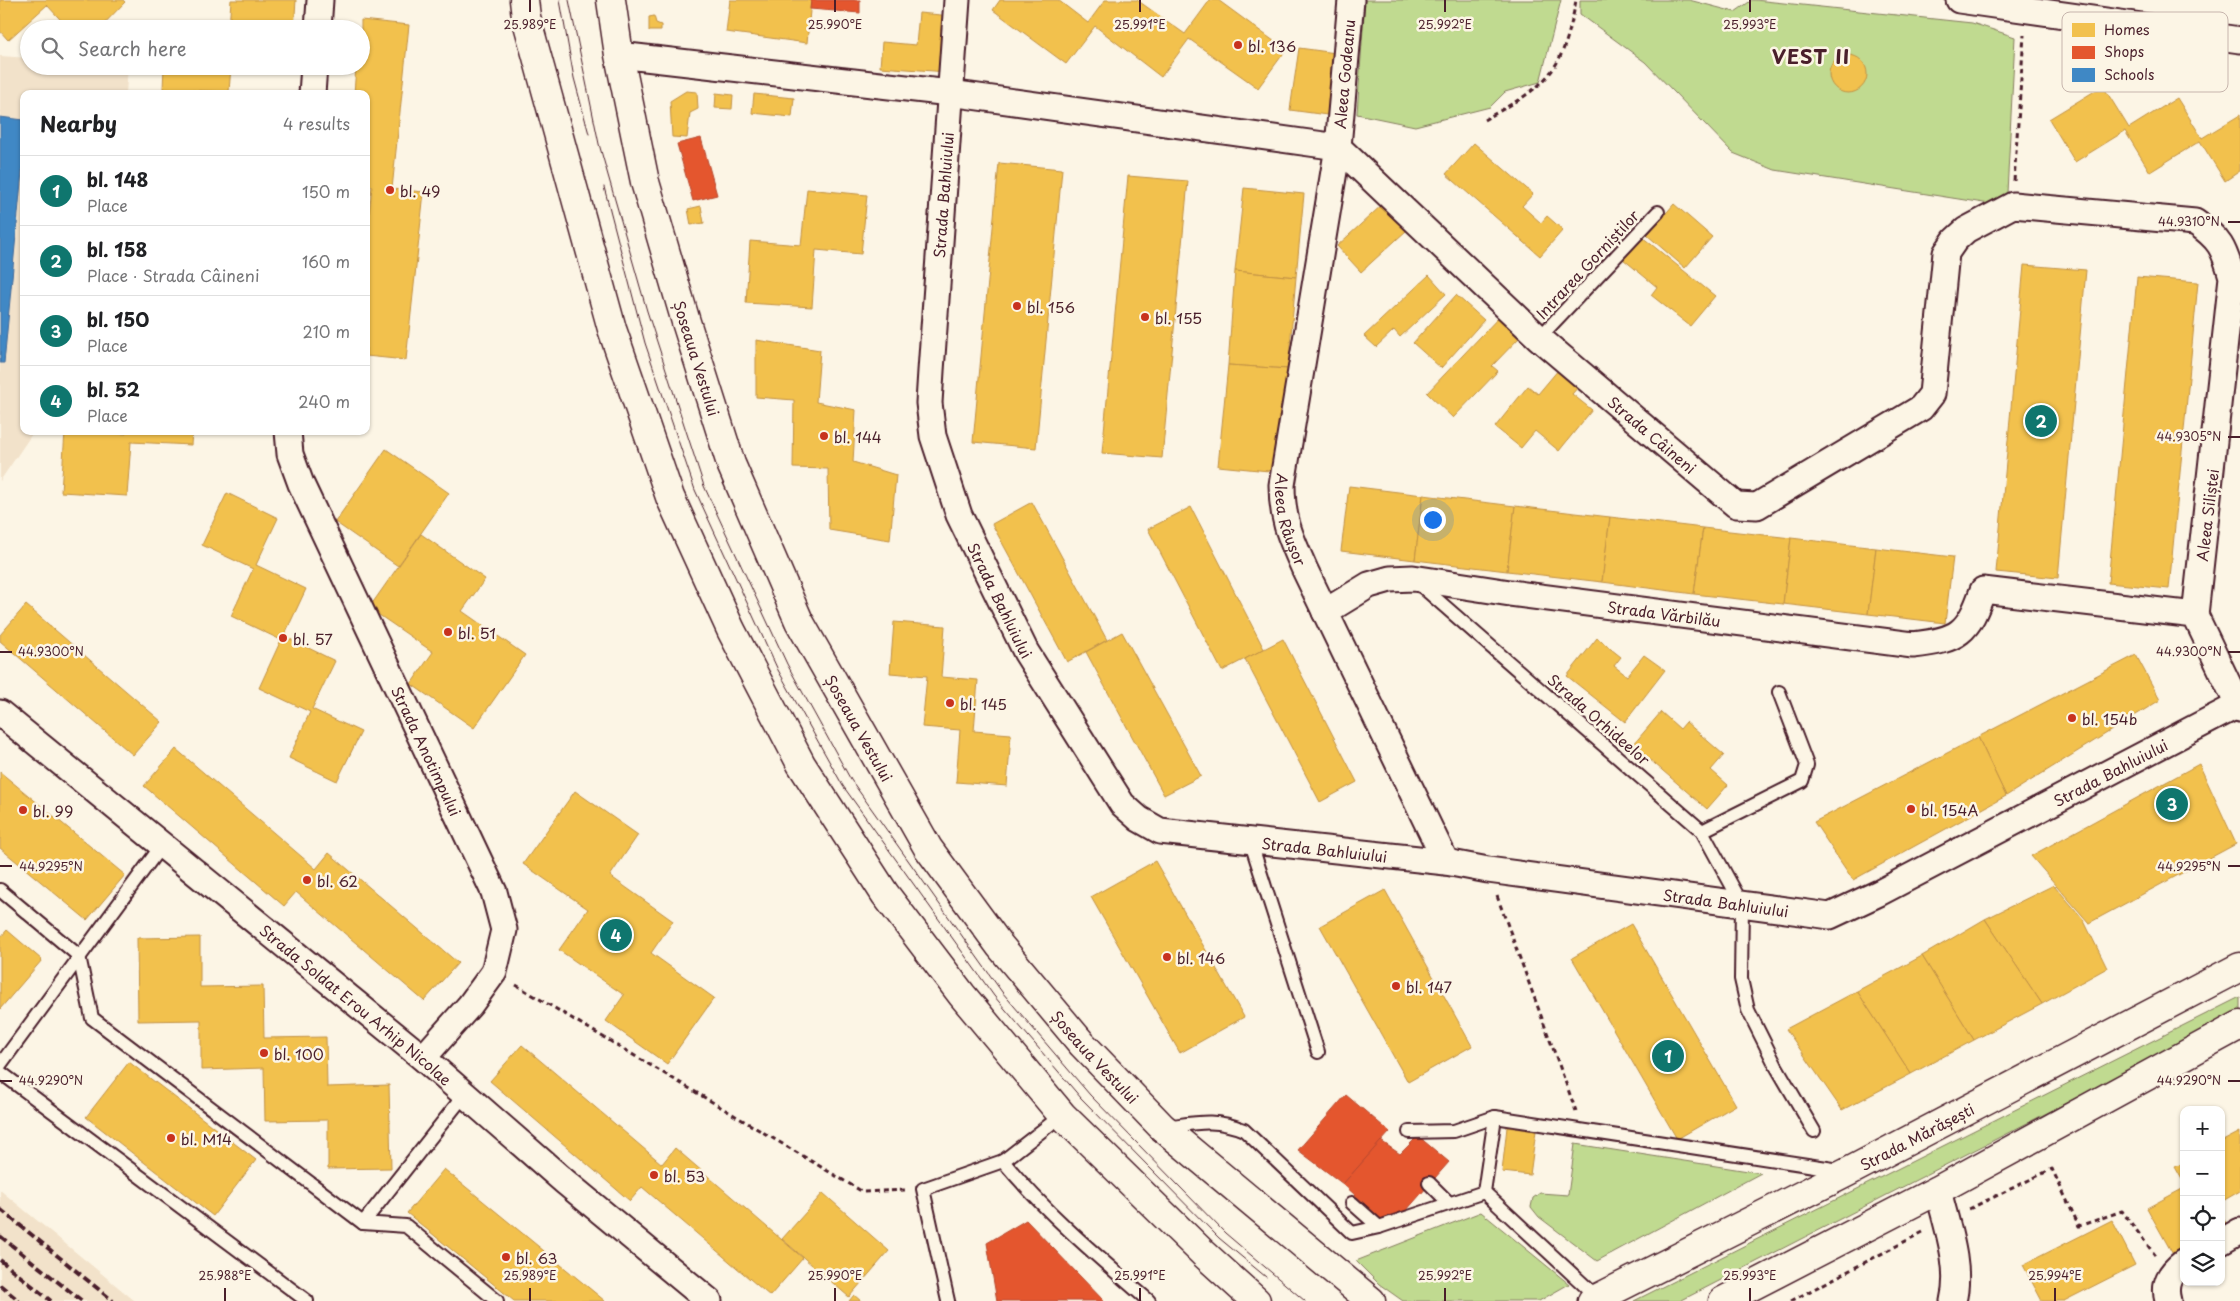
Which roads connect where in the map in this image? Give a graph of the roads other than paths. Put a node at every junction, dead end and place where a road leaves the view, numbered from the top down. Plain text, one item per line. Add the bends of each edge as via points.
1 (320, 0) edge
2 (524, 0) edge
3 (611, 0) edge
4 (957, 0) edge
5 (1351, 0) edge
6 (1960, 0) edge
7 (2027, 5) edge
8 (2070, 12) edge
9 (319, 20) edge
10 (620, 55) junction
11 (313, 75) edge
12 (312, 90) edge
13 (950, 93) junction
14 (1338, 147) junction
15 (1658, 212) dead end
16 (1940, 309) joint
17 (1538, 338) junction
18 (288, 435) edge
19 (1413, 578) junction
20 (1325, 612) junction
21 (2195, 616) junction
22 (1779, 692) dead end
23 (2239, 706) edge
24 (0, 713) edge
25 (1702, 831) junction
26 (1250, 840) junction
27 (162, 845) junction
28 (1446, 862) junction
29 (0, 890) edge
30 (1742, 904) junction
31 (79, 956) junction
32 (2240, 967) edge
33 (2240, 1025) edge
34 (1318, 1052) dead end
35 (423, 1058) junction
36 (0, 1065) edge
37 (0, 1072) edge
38 (465, 1094) junction
39 (1062, 1115) junction
40 (1495, 1117) junction
41 (1162, 1127) junction
42 (1814, 1131) dead end
43 (1409, 1132) dead end
44 (1003, 1161) junction
45 (1848, 1172) junction
46 (1429, 1183) dead end
47 (1938, 1190) junction
48 (1484, 1192) junction
49 (1450, 1203) junction
50 (1338, 1218) junction
51 (363, 1223) junction
52 (1379, 1227) junction
53 (2240, 1231) edge
54 (2223, 1241) edge
55 (2176, 1268) edge
56 (1595, 1300) edge
57 (307, 1301) edge
58 (497, 1301) edge
59 (709, 1301) edge
60 (948, 1301) edge
61 (1149, 1301) edge
62 (1256, 1301) edge
63 (1371, 1301) edge
64 (1723, 1301) edge
65 (1953, 1301) edge
66 (2168, 1301) edge

1 - 9 street
2 - 39 main road via 553,122 612,329 670,497 731,630 801,764 885,894 962,995
3 - 10 main road, Șoseaua Vestului
4 - 13 street, Strada Bahluiului
5 - 14 street, Aleea Godeanu
6 - 7 street
7 - 8 street
10 - 13 street
10 - 41 main road, Șoseaua Vestului via 645,182 731,464 800,621 928,848 1000,946 1076,1037
11 - 12 street
13 - 14 street
13 - 26 street, Strada Bahluiului via 929,403 933,436 959,514 1026,652 1122,804 1160,831
14 - 17 street, Strada Câineni
14 - 20 street, Aleea Râușor via 1282,485 1284,524
15 - 17 lane, Intrarea Gorniștilor
16 - 17 street, Strada Câineni via 1932,394 1928,402 1757,506 1736,505
16 - 21 street, Aleea Siliștei via 1946,253 1955,240 1966,230 2013,205 2195,222 2214,235 2226,256 2232,278 2231,304
18 - 35 street, Strada Anotimpului via 290,454 301,484 494,892 504,930 494,972 470,1005
19 - 20 street, Strada Vărbilău via 1390,579 1369,585
19 - 21 street, Strada Vărbilău via 1913,645 1937,642 1959,634 1974,617 1983,590
19 - 25 lane, Strada Orhideelor
20 - 28 street, Aleea Râușor
21 - 23 street
22 - 25 lane via 1807,765 1802,781
23 - 30 street, Strada Bahluiului via 1830,916
24 - 27 street, Strada Soldat Erou Arhip Nicolae
25 - 30 lane, Strada Orhideelor
26 - 28 street, Strada Bahluiului
26 - 34 lane
27 - 31 lane
27 - 35 street, Strada Soldat Erou Arhip Nicolae
28 - 30 street, Strada Bahluiului
29 - 31 lane
30 - 42 lane via 1741,979 1748,1010
31 - 36 lane
31 - 51 lane via 92,1018
32 - 45 main road, Strada Mărășești
33 - 47 main road
35 - 38 street, Strada Soldat Erou Arhip Nicolae
37 - 57 lane
38 - 51 lane
38 - 59 street, Strada Soldat Erou Arhip Nicolae
39 - 44 lane
39 - 62 main road
40 - 43 lane via 1454,1131
40 - 45 lane
40 - 48 lane
41 - 50 lane via 1218,1122 1244,1130
41 - 63 main road, Șoseaua Vestului
44 - 60 lane via 923,1189
44 - 61 lane via 1022,1184
45 - 56 main road, Strada Mărășești
46 - 49 lane
47 - 64 main road
47 - 65 street via 1955,1267
48 - 49 lane
48 - 56 lane
49 - 52 lane
50 - 52 lane via 1352,1232
50 - 52 lane via 1354,1200
51 - 58 lane via 406,1226
53 - 54 street
55 - 66 street via 2165,1291

